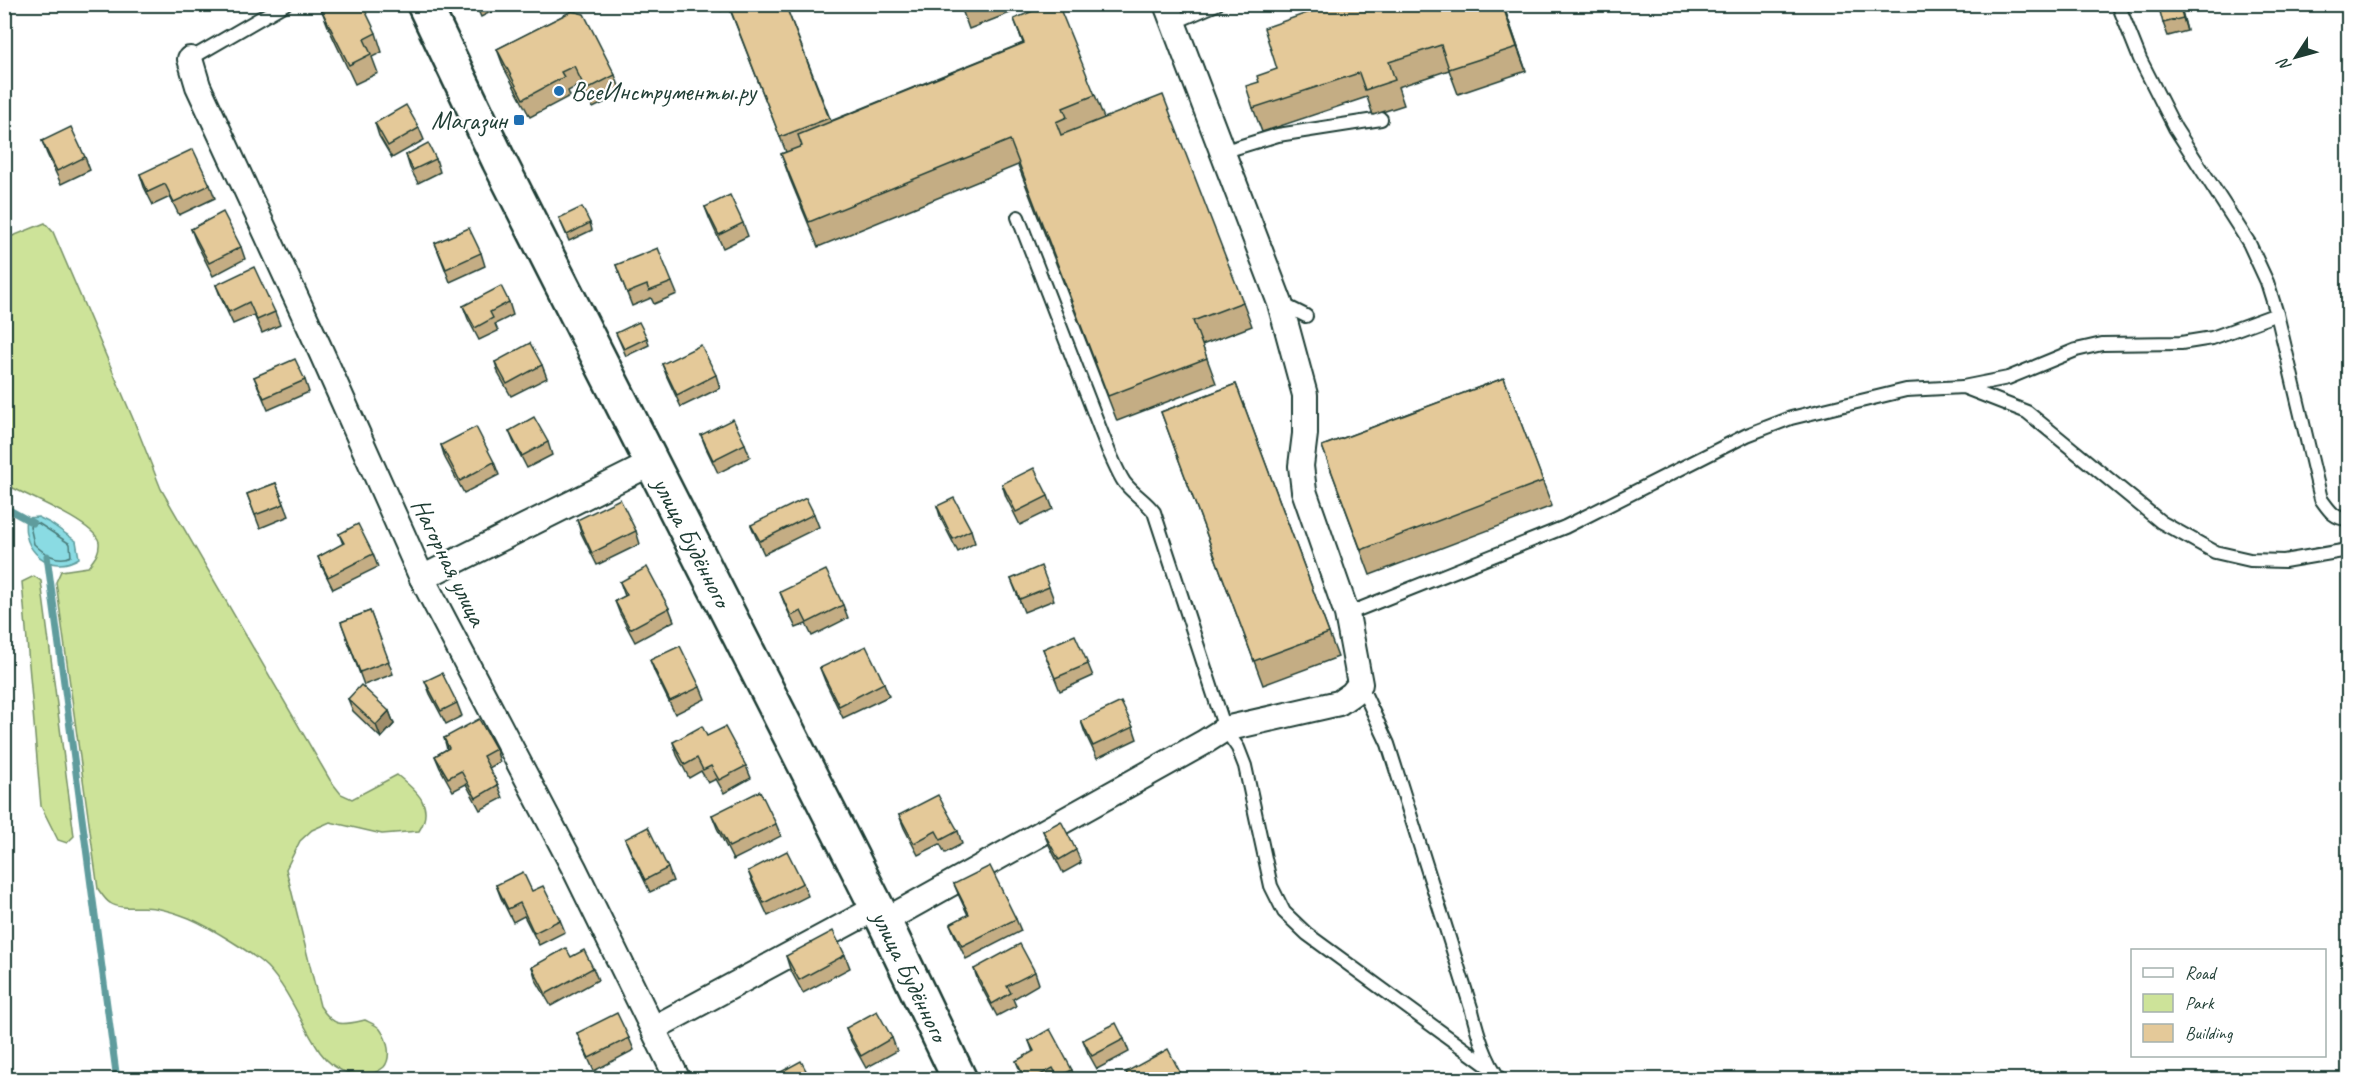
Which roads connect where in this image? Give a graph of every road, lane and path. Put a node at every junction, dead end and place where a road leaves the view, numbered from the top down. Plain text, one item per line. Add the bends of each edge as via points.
1 (285, 4) edge
2 (424, 4) edge
3 (1217, 4) edge
4 (2118, 4) edge
5 (1169, 14) edge
6 (190, 59) joint
7 (1381, 119) dead end
8 (1222, 152) junction
9 (1017, 217) dead end
10 (1280, 303) junction
11 (2277, 314) junction
12 (1306, 316) dead end
13 (1963, 387) junction
14 (652, 463) junction
15 (2349, 519) edge
16 (2349, 549) edge
17 (422, 578) junction
18 (1347, 614) junction
19 (1360, 684) junction
20 (1225, 729) junction
21 (881, 914) junction
22 (654, 1029) junction
23 (1497, 1075) edge
24 (678, 1080) edge
25 (960, 1080) edge

1 - 6 lane
2 - 14 main road, улица Будённого
3 - 5 lane
4 - 11 lane via 2175,128 2249,243
5 - 8 street
6 - 17 street, Нагорная улица via 198,86
7 - 8 lane via 1278,135
8 - 10 street
9 - 20 lane via 1109,452 1123,481 1154,513
10 - 12 lane
10 - 18 street via 1305,395 1301,466 1304,491
11 - 13 lane via 2212,338 2181,343 2102,344 2008,378
11 - 15 lane via 2321,499 2331,513
13 - 16 lane via 2027,412 2161,522 2215,552 2250,561 2284,561
13 - 18 lane via 1906,390 1791,418 1747,435 1564,526
14 - 17 street
14 - 21 main road, улица Будённого
17 - 22 street, Нагорная улица
18 - 19 street
19 - 20 street via 1339,703
19 - 23 lane via 1388,744 1480,1041
20 - 21 street
20 - 23 lane via 1245,766 1271,886 1284,912 1307,934
21 - 22 street
21 - 25 main road, улица Будённого
22 - 24 street, Нагорная улица

